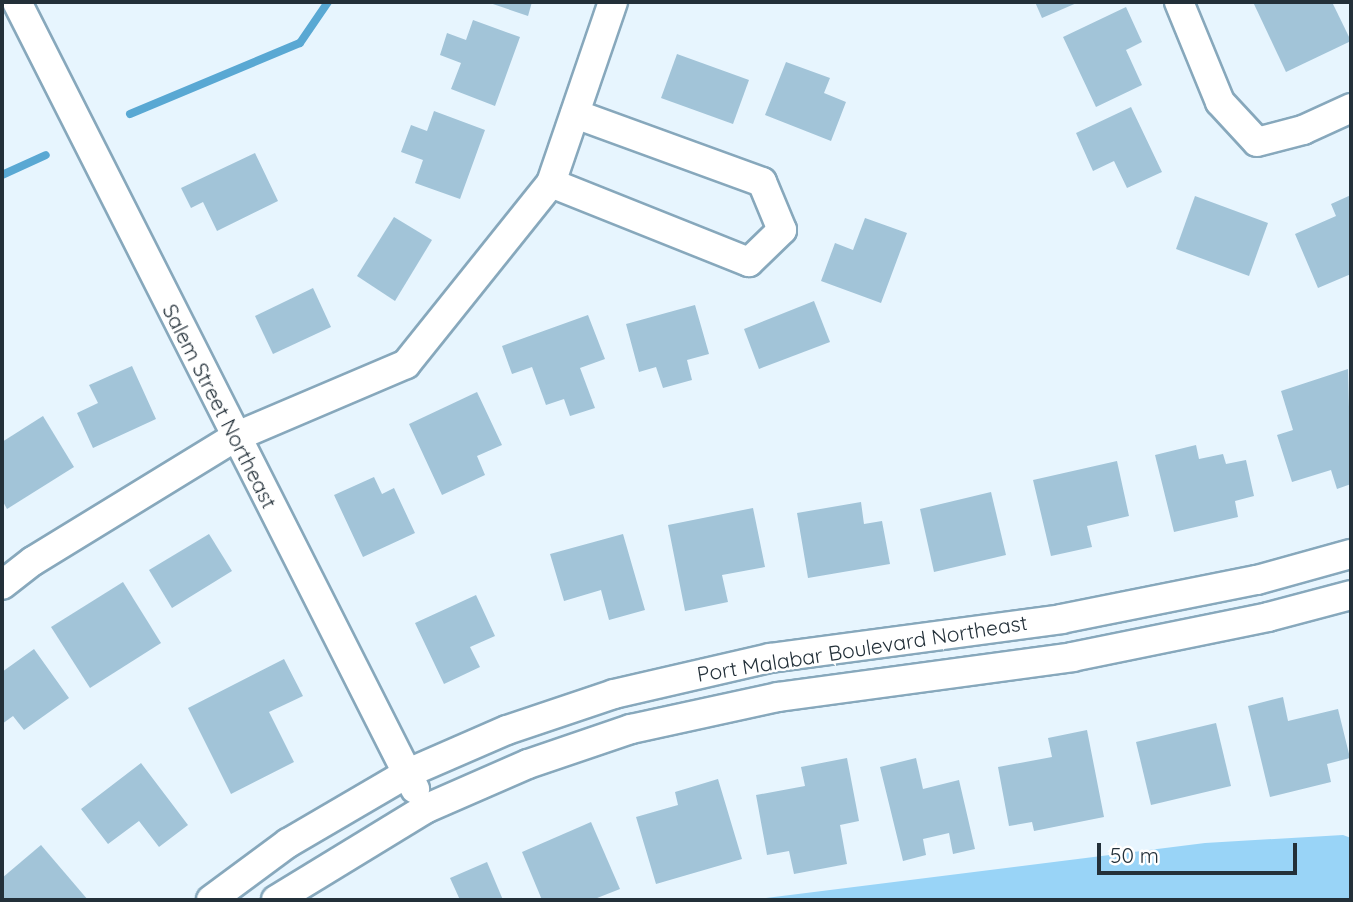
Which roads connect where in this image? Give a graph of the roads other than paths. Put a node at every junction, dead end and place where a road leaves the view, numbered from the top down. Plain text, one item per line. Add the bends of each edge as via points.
1 (17, 2) edge
2 (613, 2) edge
3 (1179, 2) edge
4 (1351, 108) edge
5 (575, 114) junction
6 (551, 183) junction
7 (235, 438) junction
8 (1351, 554) edge
9 (2, 585) edge
10 (1351, 595) edge
11 (1114, 608) junction
12 (1121, 647) junction
13 (758, 660) junction
14 (764, 700) junction
15 (408, 773) junction
16 (425, 809) junction
17 (211, 900) edge
18 (276, 900) edge

1 - 7 street, Salem Street Northeast
2 - 5 street
3 - 4 street via 1220,102 1257,142 1303,130
5 - 6 street
5 - 6 street via 762,182 782,230 749,262
6 - 7 street via 406,364
7 - 9 street via 33,561
7 - 15 street, Salem Street Northeast
8 - 11 street, Port Malabar Boulevard Northeast via 1257,580
10 - 12 street, Port Malabar Boulevard Northeast
11 - 12 street
11 - 13 street, Port Malabar Boulevard Northeast
12 - 14 street, Port Malabar Boulevard Northeast
13 - 14 street
13 - 15 street, Port Malabar Boulevard Northeast via 614,694 506,730
14 - 16 street, Port Malabar Boulevard Northeast via 631,729 528,764
15 - 16 street, Salem Street Northeast
15 - 17 street, Port Malabar Boulevard Northeast via 288,843
16 - 18 street, Port Malabar Boulevard Northeast

